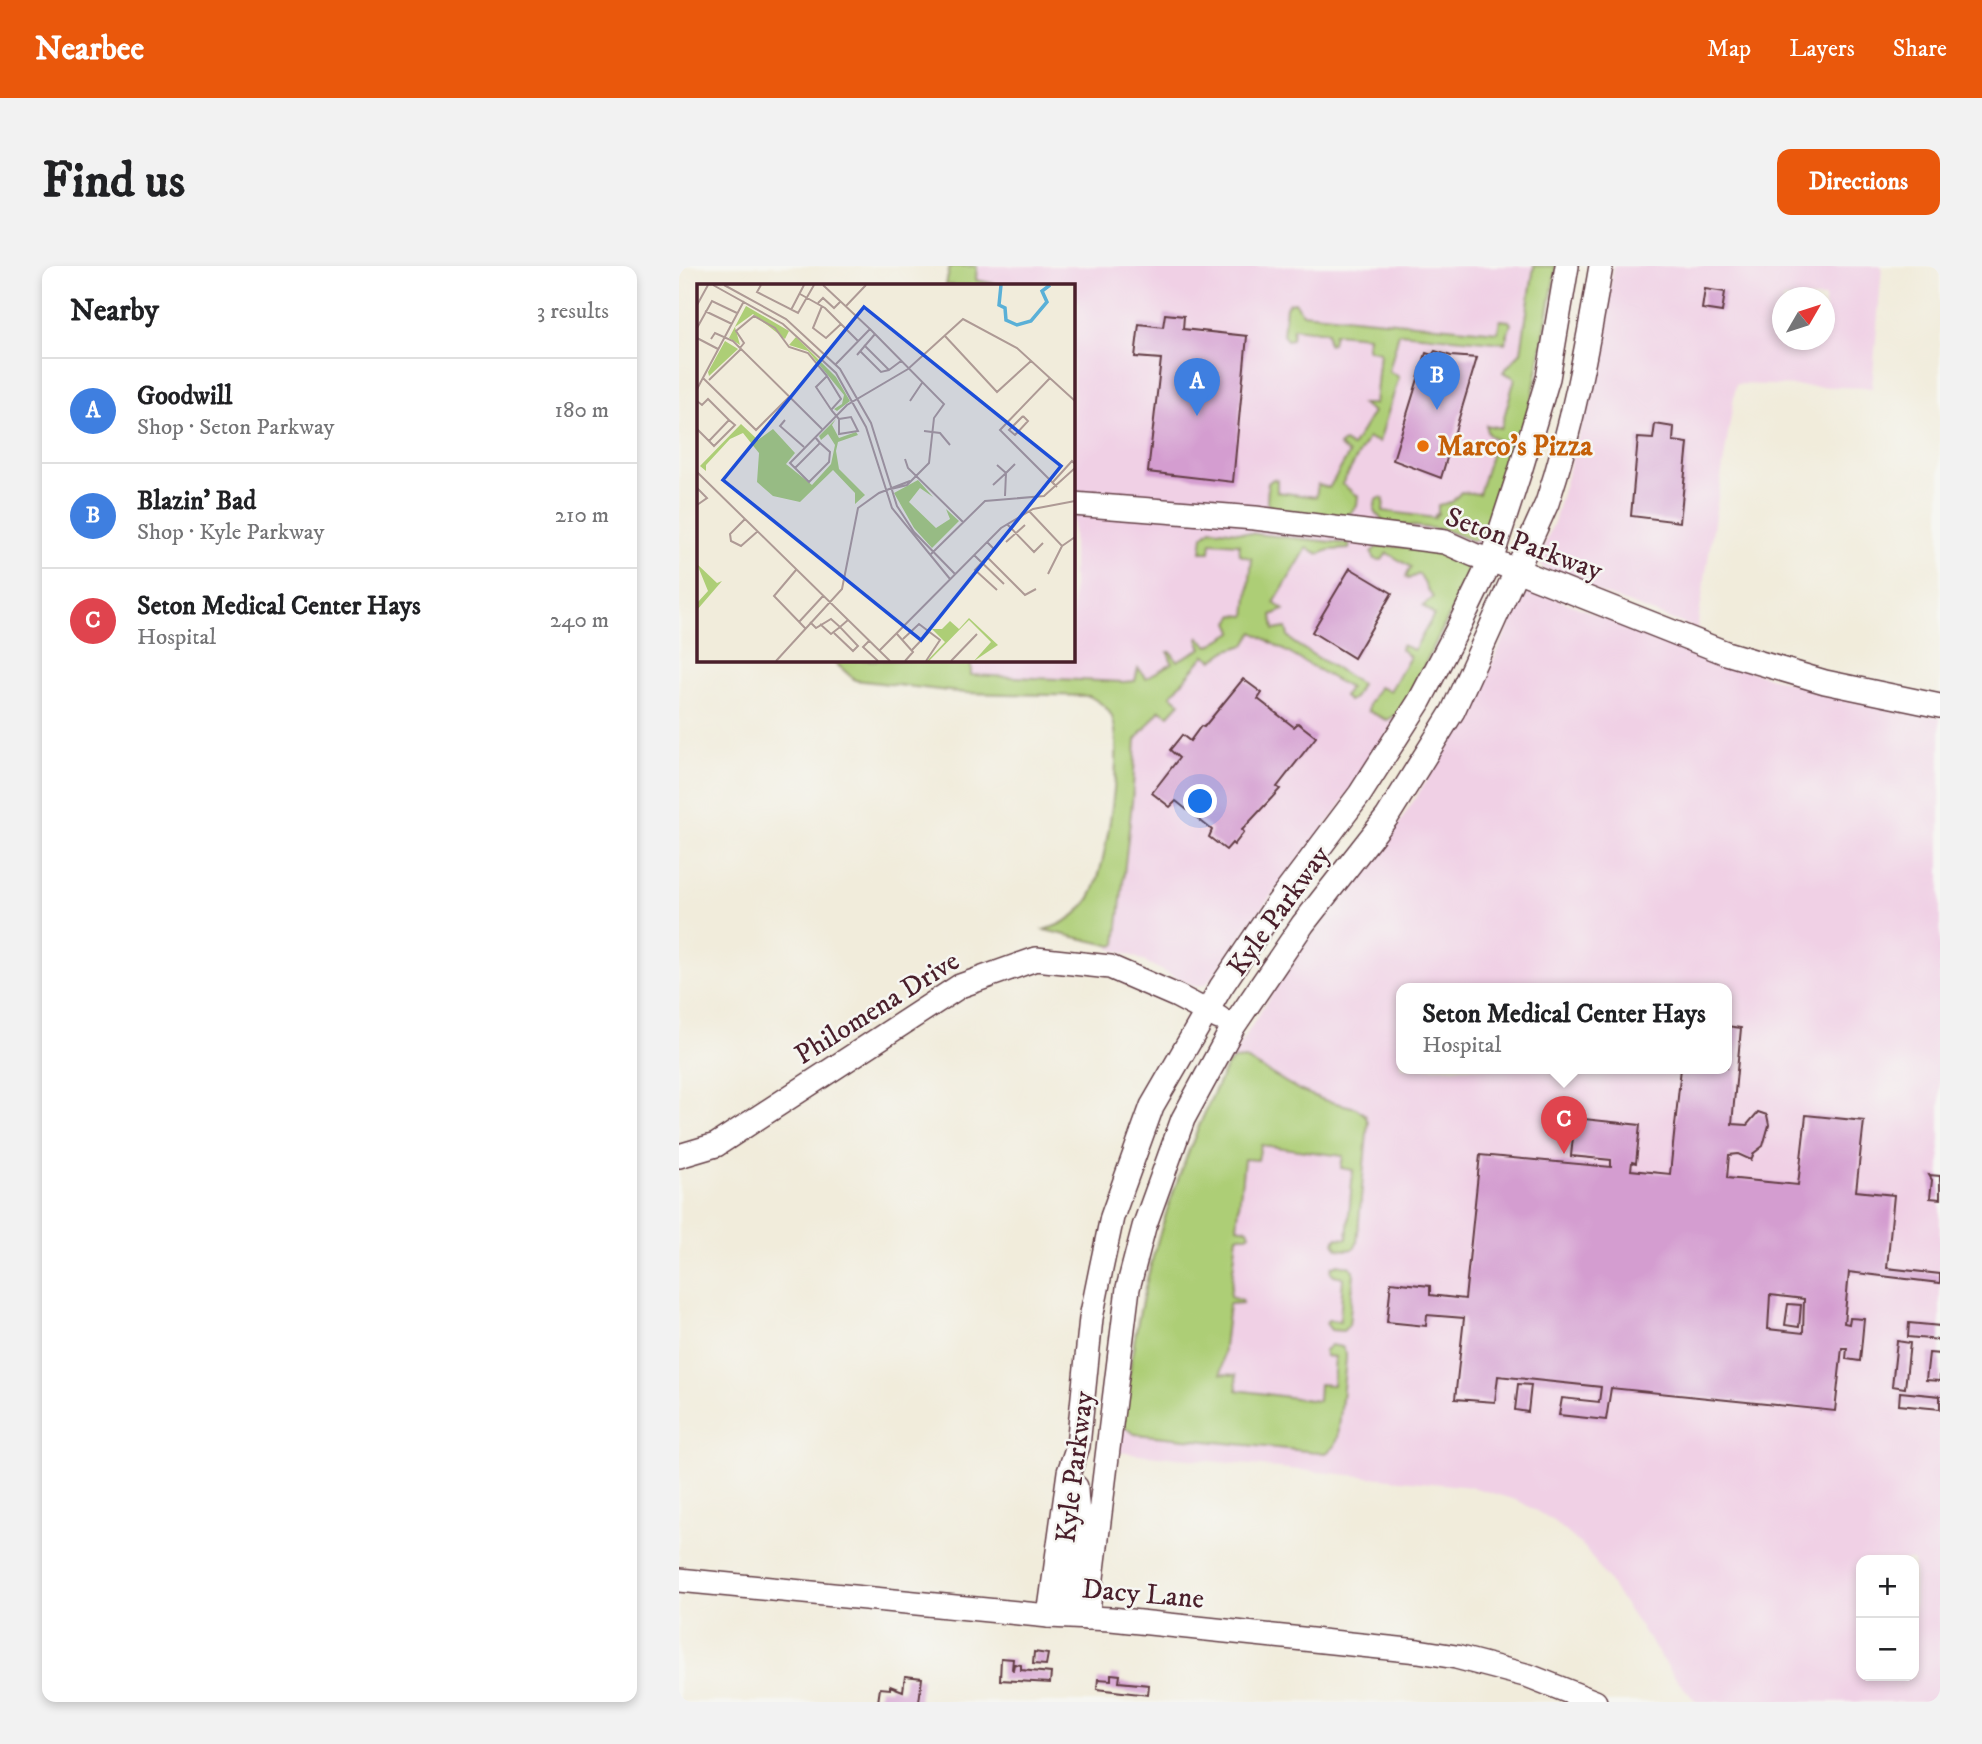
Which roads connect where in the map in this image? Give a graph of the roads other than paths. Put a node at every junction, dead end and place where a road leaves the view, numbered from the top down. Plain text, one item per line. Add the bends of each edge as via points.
1 (1567, 266) edge
2 (1601, 266) edge
3 (1075, 504) edge
4 (1491, 560) junction
5 (1517, 570) junction
6 (1940, 706) edge
7 (1206, 1010) junction
8 (1233, 1027) junction
9 (679, 1156) edge
10 (679, 1580) edge
11 (1068, 1617) junction
12 (1595, 1702) edge

1 - 4 street, Kyle Parkway via 1548,378
2 - 5 street, Kyle Parkway via 1580,386 1560,462
3 - 4 street, Seton Parkway via 1255,518 1445,541
4 - 5 street, Seton Parkway
4 - 7 street, Kyle Parkway via 1405,725
5 - 6 street, Seton Parkway via 1726,653
5 - 8 street, Kyle Parkway via 1453,711 1387,817 1303,924
7 - 8 street, Philomena Drive
7 - 9 street, Philomena Drive via 1110,967 1036,959 960,986 716,1145
7 - 11 street, Kyle Parkway via 1152,1106 1112,1217 1091,1318 1078,1446 1075,1596
8 - 11 street, Kyle Parkway via 1183,1119 1144,1227 1128,1288
10 - 11 street, Dacy Lane
11 - 12 street, Dacy Lane via 1443,1655 1529,1676

